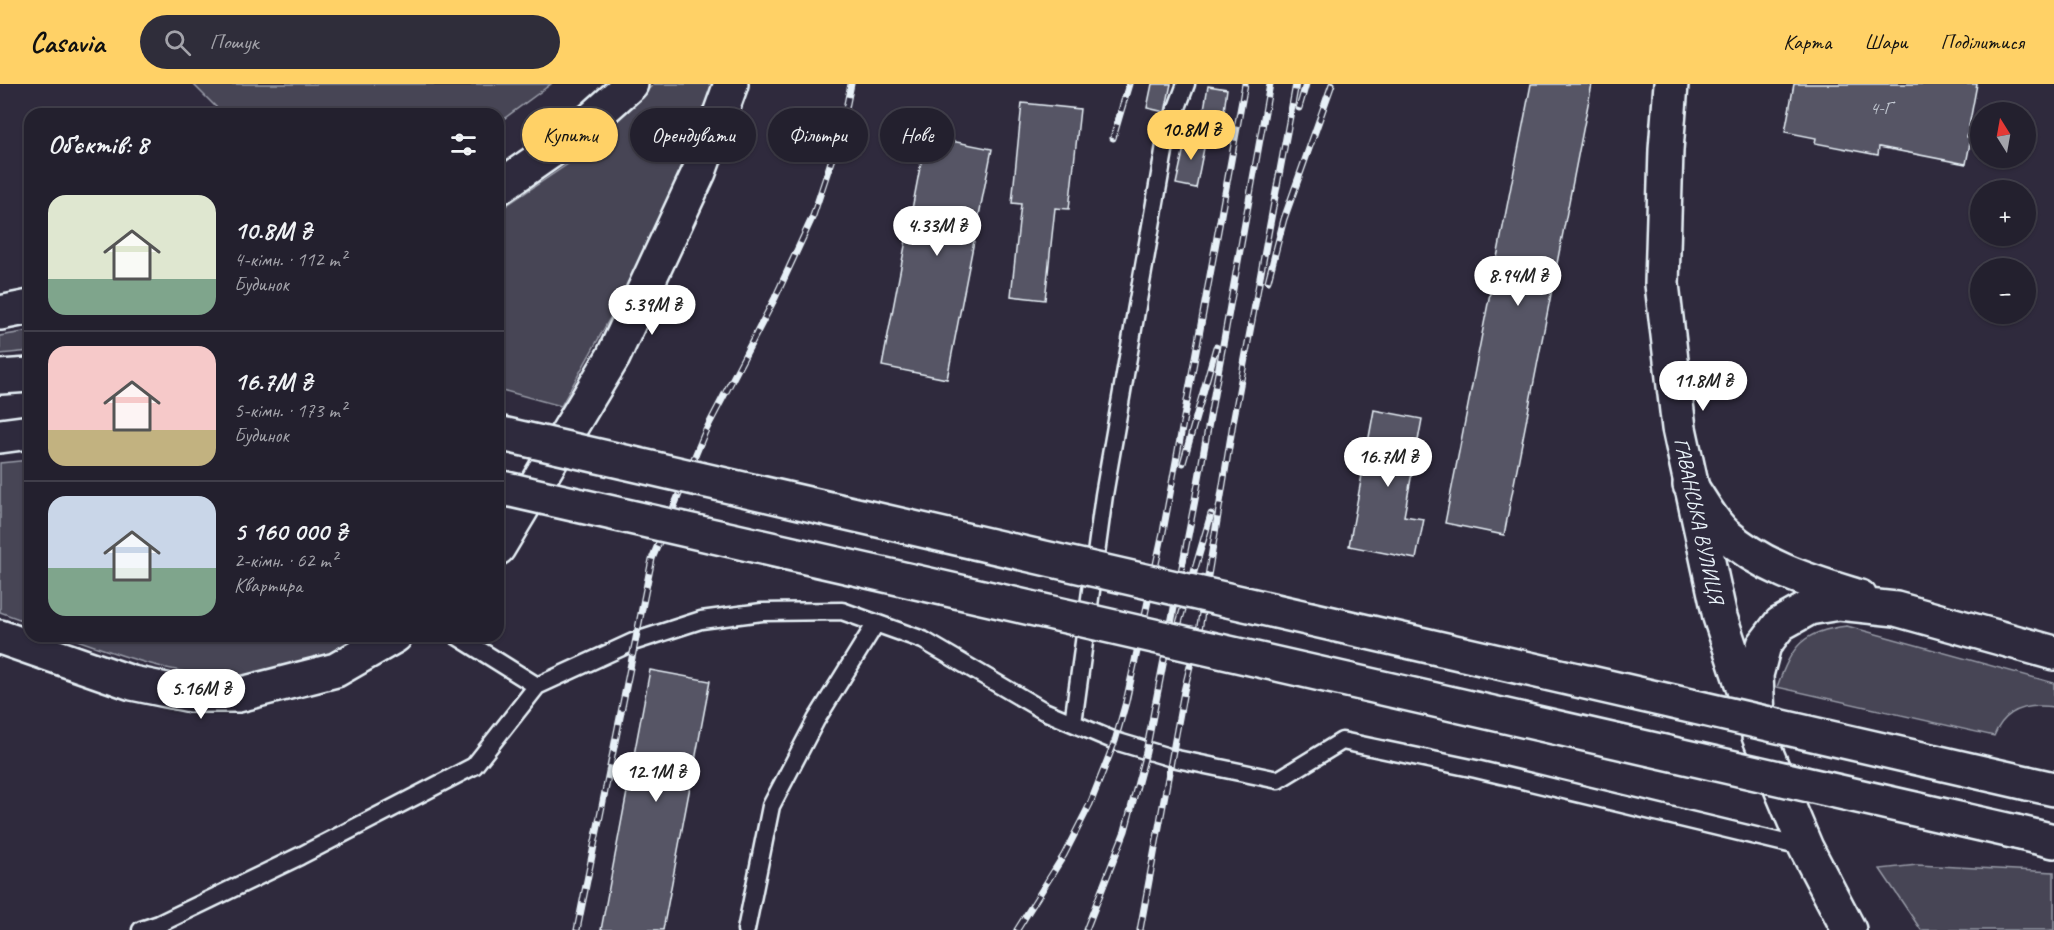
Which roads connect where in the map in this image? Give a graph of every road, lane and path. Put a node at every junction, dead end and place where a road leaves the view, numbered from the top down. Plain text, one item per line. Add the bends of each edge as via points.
1 (631, 84) edge
2 (731, 84) edge
3 (1186, 84) edge
4 (1671, 84) edge
5 (504, 184) edge
6 (24, 308) edge
7 (0, 313) edge
8 (24, 375) edge
9 (0, 377) edge
10 (24, 433) edge
11 (504, 434) edge
12 (0, 436) edge
13 (1690, 485) junction
14 (504, 488) edge
15 (504, 538) edge
16 (1896, 609) junction
17 (876, 623) junction
18 (0, 637) edge
19 (385, 642) edge
20 (467, 642) edge
21 (2054, 653) edge
22 (537, 686) junction
23 (1073, 723) junction
24 (1759, 736) junction
25 (2041, 786) edge
26 (2054, 841) edge
27 (1806, 848) junction
28 (141, 930) edge
29 (746, 930) edge
30 (1849, 930) edge

1 - 5 main road via 574,135
2 - 15 main road via 699,172 613,357
3 - 23 lane via 1167,134 1104,495
4 - 13 main road, ГАВАНСЬКА ВУЛИЦЯ via 1662,284 1679,428
6 - 7 main road
8 - 9 main road
10 - 12 main road
11 - 25 main road, bridge
13 - 16 main road via 1724,533 1749,553 1785,573
13 - 24 main road, ГАВАНСЬКА ВУЛИЦЯ via 1720,617
14 - 26 main road, bridge
16 - 21 main road
16 - 24 main road via 1839,603 1809,608 1780,624 1764,645 1756,675
17 - 22 lane via 842,611 762,612 701,620 633,642
17 - 23 lane via 923,640 1044,711
17 - 29 lane via 816,720 771,806
18 - 19 main road via 132,683 191,695 238,695 336,670
20 - 22 lane
22 - 28 lane via 474,766 300,856
23 - 27 lane via 1146,752 1278,780 1342,741 1487,771
24 - 27 main road, ГАВАНСЬКА ВУЛИЦЯ
27 - 30 main road, ГАВАНСЬКА ВУЛИЦЯ

